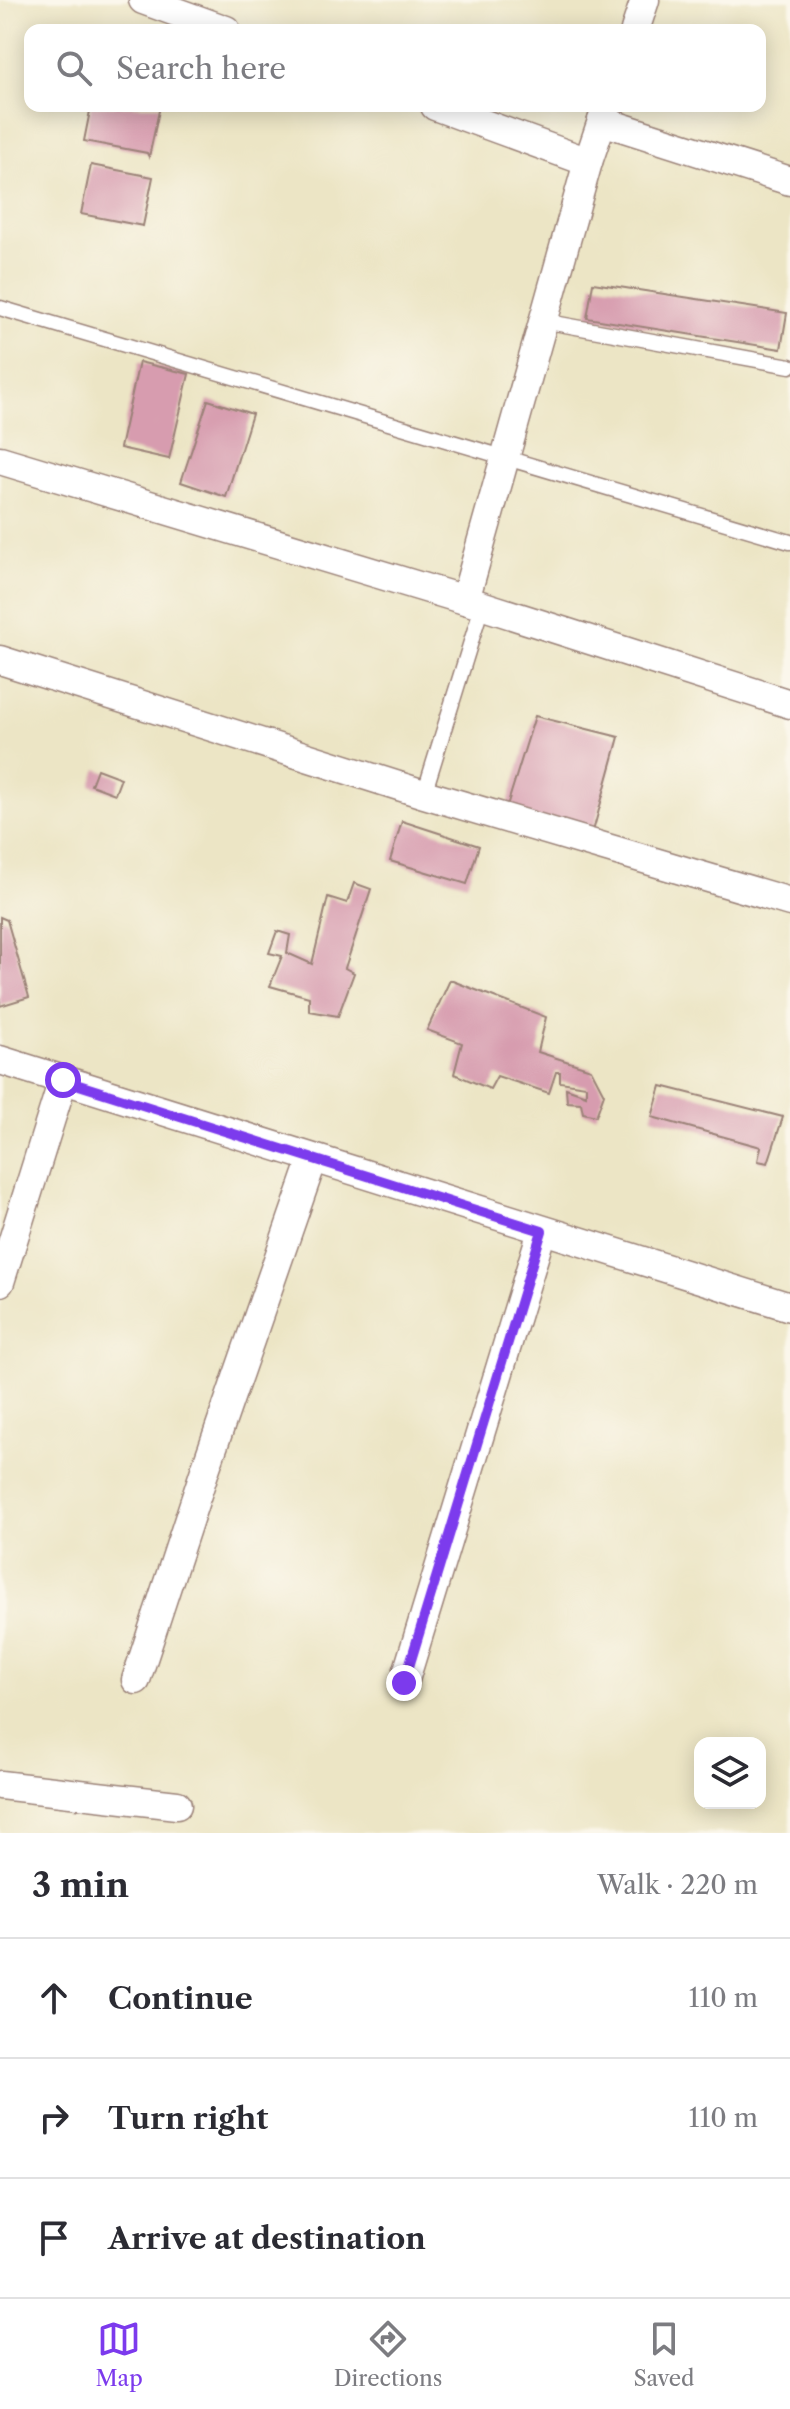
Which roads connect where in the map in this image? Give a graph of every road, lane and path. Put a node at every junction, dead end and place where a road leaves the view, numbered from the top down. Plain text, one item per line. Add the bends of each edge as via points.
1 (143, 0) edge
2 (645, 0) edge
3 (209, 24) edge
4 (637, 24) edge
5 (451, 112) edge
6 (604, 114) edge
7 (588, 162) junction
8 (790, 181) edge
9 (0, 308) edge
10 (543, 321) junction
11 (790, 366) edge
12 (505, 458) junction
13 (0, 460) edge
14 (790, 542) edge
15 (474, 603) junction
16 (0, 660) edge
17 (790, 704) edge
18 (424, 794) junction
19 (790, 902) edge
20 (0, 1060) edge
21 (63, 1080) junction
22 (313, 1159) junction
23 (542, 1231) junction
24 (0, 1282) edge
25 (790, 1307) edge
26 (136, 1680) dead end
27 (404, 1683) dead end
28 (0, 1785) edge
29 (177, 1805) dead end

1 - 3 street
2 - 4 street
5 - 7 street
6 - 7 street
6 - 8 street
7 - 10 street
9 - 12 lane
10 - 11 lane
10 - 12 street
12 - 14 lane
12 - 15 street
13 - 15 street
15 - 17 street
15 - 18 lane
16 - 18 street
18 - 19 street
20 - 21 street
21 - 22 street
21 - 24 street
22 - 23 street
22 - 26 street
23 - 25 street
23 - 27 street
28 - 29 street

